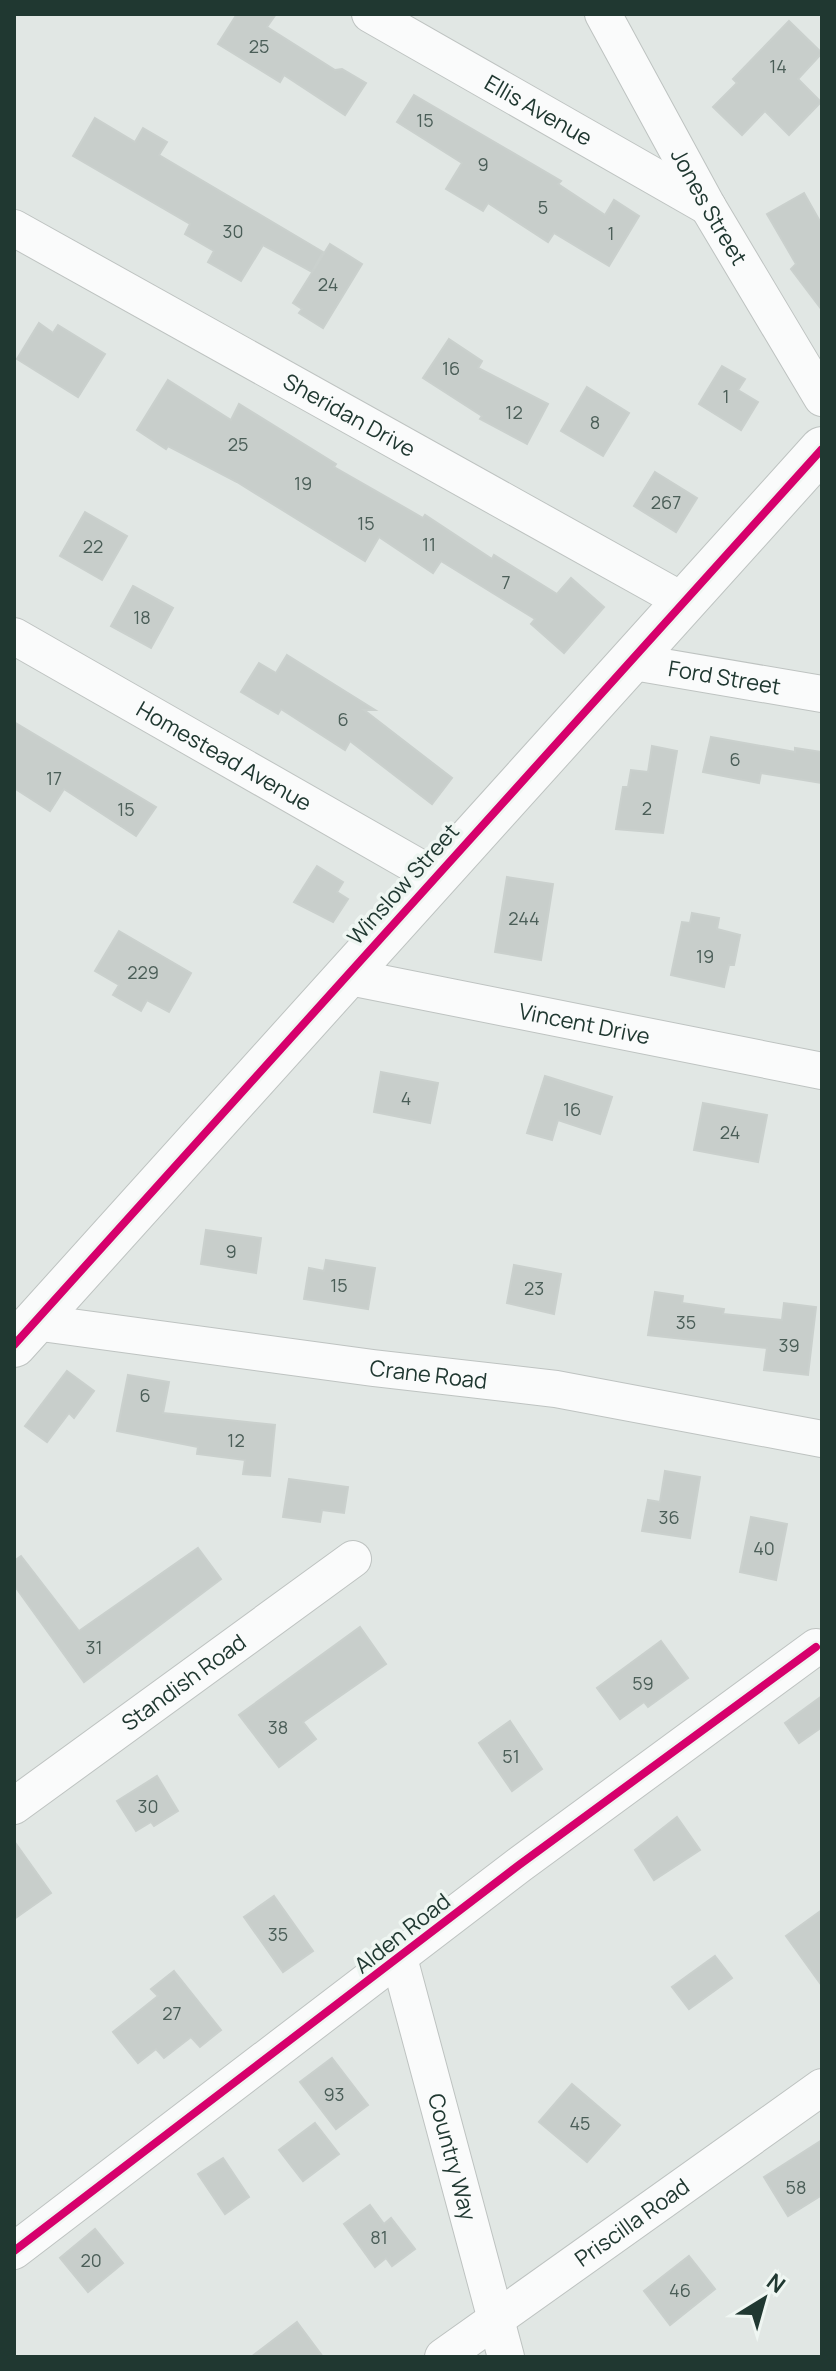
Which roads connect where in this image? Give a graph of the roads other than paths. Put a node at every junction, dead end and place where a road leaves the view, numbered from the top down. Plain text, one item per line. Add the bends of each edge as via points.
1 (370, 14) edge
2 (603, 14) edge
3 (708, 207) junction
4 (14, 228) edge
5 (822, 398) edge
6 (822, 449) edge
7 (683, 601) junction
8 (14, 636) edge
9 (628, 661) junction
10 (822, 694) edge
11 (434, 876) junction
12 (345, 976) junction
13 (822, 1071) edge
14 (24, 1333) edge
15 (822, 1439) edge
16 (353, 1559) dead end
17 (816, 1647) dead end
18 (14, 1806) edge
19 (399, 1958) junction
20 (822, 2087) edge
21 (14, 2251) edge
22 (494, 2319) junction
23 (443, 2357) edge
24 (506, 2357) edge

1 - 3 street, Ellis Avenue
2 - 3 street, Jones Street
3 - 5 street, Jones Street
4 - 7 street, Sheridan Drive
6 - 7 street, Winslow Street
7 - 9 street, Winslow Street
8 - 11 street, Homestead Avenue
9 - 10 street, Ford Street
9 - 11 street, Winslow Street
11 - 12 street, Winslow Street
12 - 13 street, Vincent Drive
12 - 14 street, Winslow Street
14 - 15 street, Crane Road via 556,1389
16 - 18 street, Standish Road
17 - 19 street, Alden Road
19 - 21 street, Alden Road
19 - 22 street, Country Way
20 - 22 street, Priscilla Road
22 - 23 street, Priscilla Road
22 - 24 street, Country Way

